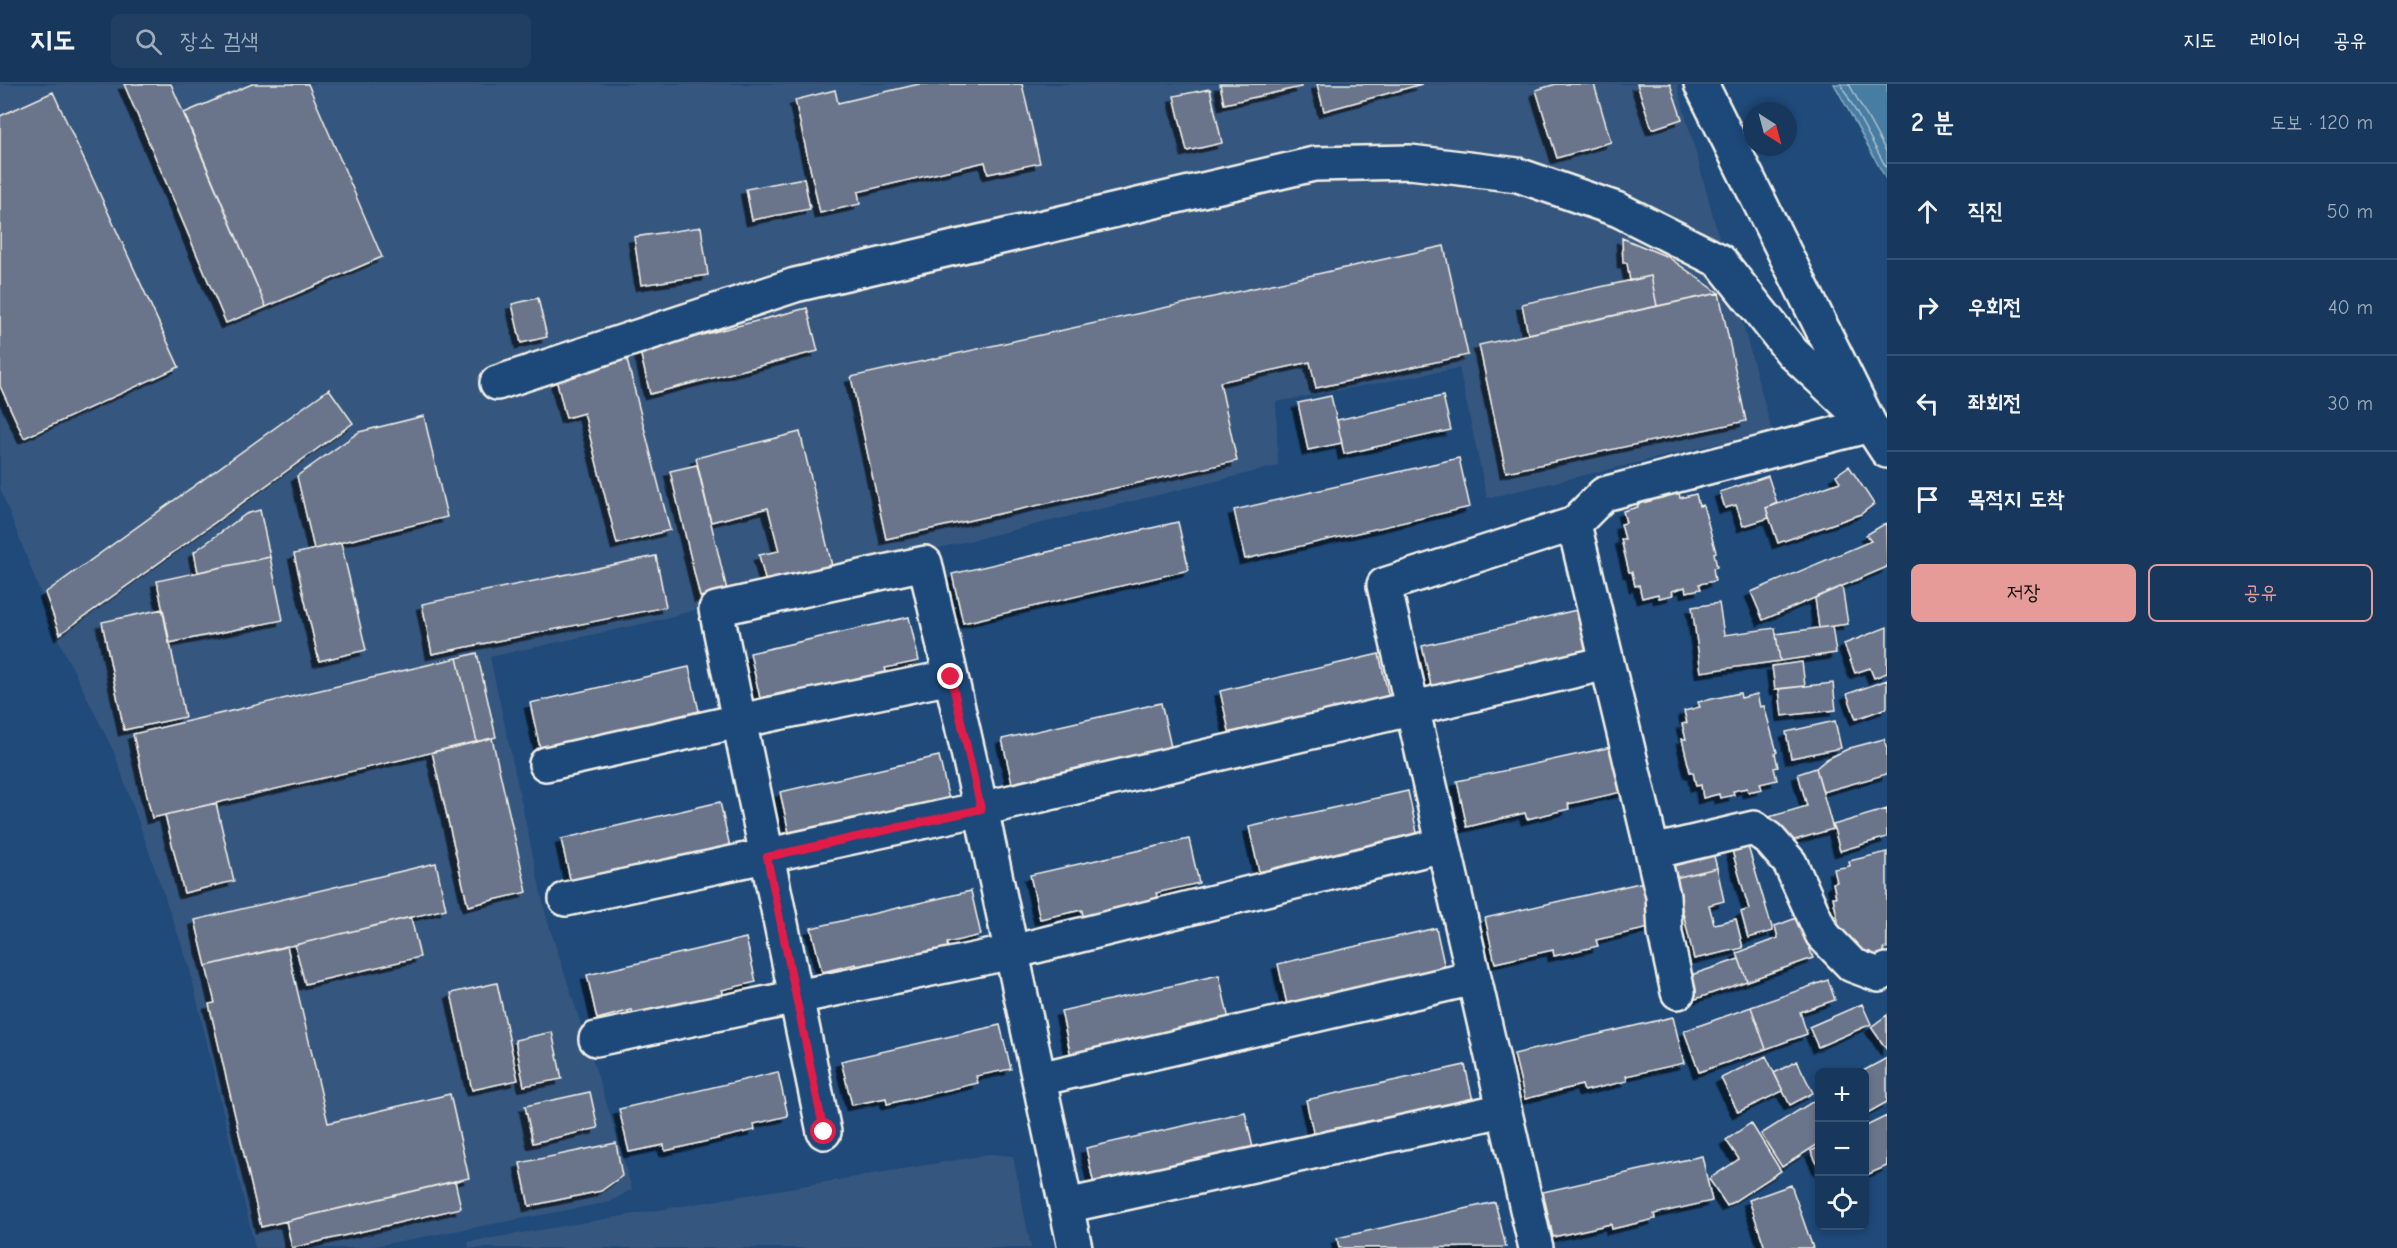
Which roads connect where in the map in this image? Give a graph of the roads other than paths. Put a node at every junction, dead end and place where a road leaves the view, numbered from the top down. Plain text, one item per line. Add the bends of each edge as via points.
1 (1701, 84) edge
2 (496, 383) dead end
3 (1879, 438) edge
4 (1574, 524) junction
5 (1607, 663) junction
6 (951, 677) junction
7 (1412, 710) junction
8 (739, 721) junction
9 (546, 765) dead end
10 (981, 809) junction
11 (1443, 845) junction
12 (1653, 852) junction
13 (767, 857) junction
14 (566, 899) dead end
15 (1012, 952) junction
16 (1887, 970) edge
17 (1474, 978) junction
18 (1678, 992) dead end
19 (796, 998) junction
20 (596, 1039) dead end
21 (1039, 1079) junction
22 (1504, 1110) junction
23 (824, 1132) dead end
24 (1066, 1206) junction
25 (1074, 1248) edge
26 (1536, 1248) edge

1 - 3 street
2 - 3 street via 795,285 1314,164 1410,162 1518,175 1619,210 1720,261 1792,352
3 - 4 street via 1605,494
4 - 5 street
4 - 7 street via 1384,585
5 - 7 street
5 - 12 street
6 - 8 street
6 - 8 street via 926,563 716,609
6 - 10 street
7 - 10 street
7 - 11 street
8 - 9 street
8 - 13 street
10 - 13 street
10 - 15 street
11 - 15 street
11 - 17 street
12 - 16 street via 1754,828 1790,863 1822,934 1852,965 1879,975
12 - 18 street
13 - 14 street
13 - 19 street
15 - 19 street
15 - 21 street
17 - 21 street
17 - 22 street
19 - 20 street
19 - 23 street
21 - 24 street
22 - 24 street
22 - 26 street
24 - 25 street

